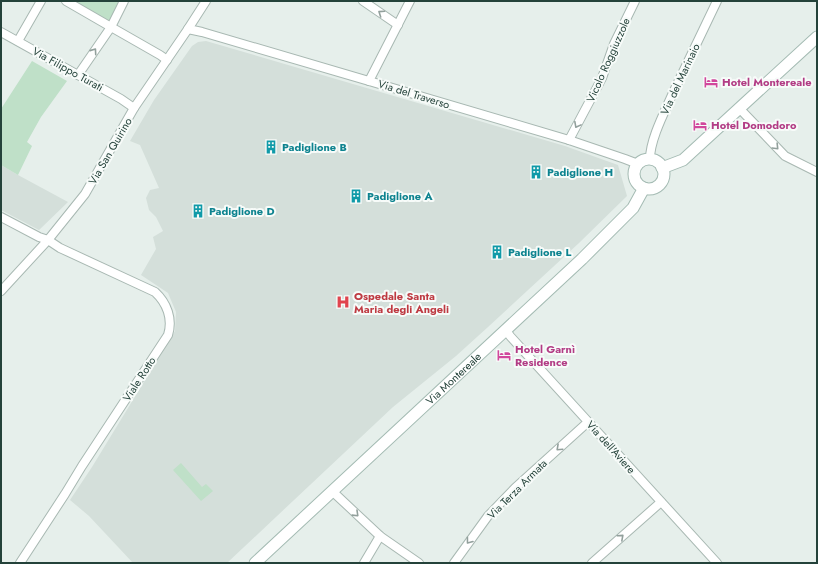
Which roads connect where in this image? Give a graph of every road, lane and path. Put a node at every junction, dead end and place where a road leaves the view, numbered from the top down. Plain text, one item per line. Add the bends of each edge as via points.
1 (41, 1) edge
2 (66, 1) edge
3 (124, 1) edge
4 (206, 1) edge
5 (363, 1) edge
6 (410, 1) edge
7 (635, 1) edge
8 (717, 1) edge
9 (398, 25) junction
10 (111, 28) junction
11 (188, 29) junction
12 (1, 32) edge
13 (817, 37) edge
14 (18, 41) junction
15 (167, 60) junction
16 (78, 75) junction
17 (369, 81) junction
18 (134, 108) junction
19 (739, 108) junction
20 (569, 140) junction
21 (650, 159) junction
22 (638, 164) junction
23 (662, 168) junction
24 (817, 172) edge
25 (644, 188) junction
26 (1, 217) edge
27 (48, 240) junction
28 (1, 291) edge
29 (506, 330) junction
30 (588, 422) junction
31 (332, 491) junction
32 (661, 502) junction
33 (380, 536) junction
34 (20, 563) edge
35 (255, 563) edge
36 (364, 563) edge
37 (419, 563) edge
38 (454, 563) edge
39 (592, 563) edge
40 (717, 563) edge

1 - 14 street
2 - 10 street
3 - 10 street
4 - 11 street, Via San Quirino
9 -> 5 street
6 - 9 street
7 -> 20 street, Vicolo Roggiuzzole via 614,44 602,78
8 - 21 street, Via del Marinaio via 661,119 650,151
9 - 17 street
10 - 15 street
16 -> 10 street
11 - 15 street, Via San Quirino
11 - 17 street, Via del Traverso
12 - 14 street, Via Filippo Turati
13 - 19 main road
14 - 16 street, Via Filippo Turati
15 - 18 street, Via San Quirino
16 - 18 street, Via Filippo Turati
17 - 20 street, Via del Traverso
18 - 27 street, Via San Quirino via 85,194
19 - 23 main road via 683,160
19 -> 24 street via 785,156
20 - 22 street, Via del Traverso
21 - 22 main road
21 - 23 main road
22 - 25 main road via 634,178 639,186
23 - 25 main road via 663,178 658,186
25 - 29 main road, Via Montereale via 633,208
26 - 27 street, Viale Rotto
27 - 28 street, Via San Quirino
27 - 34 street, Viale Rotto via 155,292 168,310 170,329
29 - 30 street, Via dell'Aviere
29 - 31 main road, Via Montereale
30 - 32 street, Via dell'Aviere
30 -> 38 street, Via Terza Armata via 488,516
31 -> 33 street
31 - 35 main road, Via Montereale
39 -> 32 street
32 - 40 street, Via dell'Aviere
33 - 36 street
33 - 37 street

